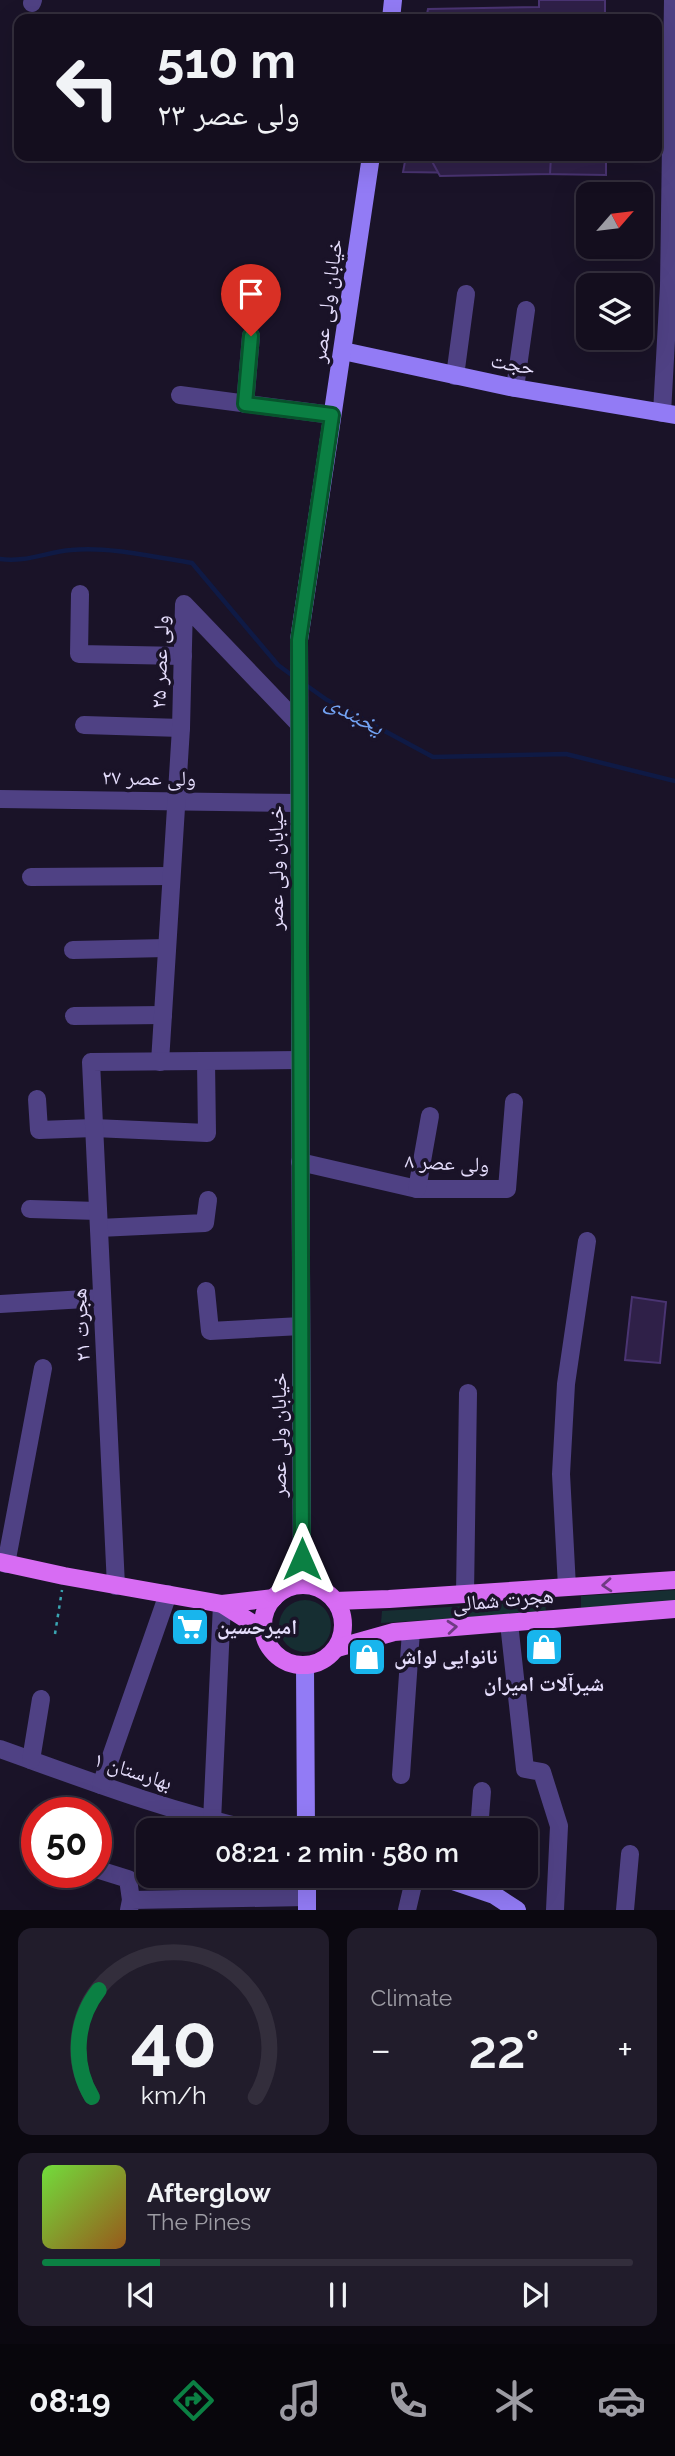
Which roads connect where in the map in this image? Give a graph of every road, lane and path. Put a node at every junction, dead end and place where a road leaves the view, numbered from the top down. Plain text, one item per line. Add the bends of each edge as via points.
1 (673, 0) edge
2 (674, 102) edge
3 (370, 161) edge
4 (673, 182) edge
5 (672, 236) edge
6 (672, 286) edge
7 (466, 294) dead end
8 (526, 310) dead end
9 (251, 336) dead end
10 (343, 351) junction
11 (455, 376) junction
12 (515, 388) junction
13 (180, 395) dead end
14 (245, 404) junction
15 (669, 414) edge
16 (332, 415) junction
17 (80, 594) dead end
18 (183, 656) junction
19 (299, 723) junction
20 (84, 725) dead end
21 (181, 728) junction
22 (0, 799) edge
23 (176, 801) junction
24 (298, 803) junction
25 (171, 876) junction
26 (31, 877) dead end
27 (167, 948) junction
28 (73, 950) dead end
29 (163, 1014) junction
30 (74, 1016) dead end
31 (299, 1060) junction
32 (206, 1061) junction
33 (160, 1062) junction
34 (37, 1099) dead end
35 (514, 1102) dead end
36 (429, 1116) dead end
37 (94, 1128) junction
38 (300, 1162) junction
39 (417, 1189) junction
40 (208, 1200) dead end
41 (30, 1209) dead end
42 (99, 1220) junction
43 (587, 1241) dead end
44 (206, 1291) dead end
45 (102, 1298) junction
46 (0, 1304) edge
47 (301, 1326) junction
48 (43, 1368) dead end
49 (467, 1393) dead end
50 (3, 1563) edge
51 (64, 1576) junction
52 (675, 1580) edge
53 (302, 1585) junction
54 (116, 1586) junction
55 (567, 1587) junction
56 (168, 1594) junction
57 (465, 1594) junction
58 (274, 1598) junction
59 (335, 1601) junction
60 (222, 1604) junction
61 (675, 1609) edge
62 (509, 1623) junction
63 (264, 1630) junction
64 (411, 1631) junction
65 (55, 1634) dead end
66 (337, 1648) junction
67 (305, 1666) junction
68 (41, 1699) dead end
69 (0, 1749) edge
70 (31, 1760) junction
71 (401, 1775) dead end
72 (101, 1785) junction
73 (482, 1791) dead end
74 (203, 1818) edge
75 (212, 1818) edge
76 (306, 1818) edge
77 (480, 1818) edge
78 (631, 1854) dead end
79 (112, 1874) edge
80 (189, 1888) edge
81 (412, 1888) edge
82 (483, 1888) edge
83 (189, 1899) junction
84 (307, 1904) edge
85 (130, 1905) edge
86 (407, 1910) edge
87 (517, 1910) edge
88 (555, 1910) edge
89 (625, 1910) edge

1 - 2 street
2 - 4 street
3 - 10 main road, خیابان ولی عصر
4 - 5 street
5 - 6 street
6 - 15 street
7 - 11 street
8 - 12 street
9 - 14 street
10 - 11 main road, حجت
10 - 16 main road, خیابان ولی عصر
11 - 12 main road, حجت
12 - 15 main road, حجت
13 - 14 street
14 - 16 street
16 - 19 main road, خیابان ولی عصر via 299,640
17 - 18 street via 79,654
18 - 19 street, ولی عصر ۲۵ via 184,604
18 - 21 street, ولی عصر ۲۵
19 - 24 main road, خیابان ولی عصر
20 - 21 street
21 - 23 street, ولی عصر ۲۵
22 - 23 street, ولی عصر ۲۷
23 - 24 street, ولی عصر ۲۷
23 - 25 street, ولی عصر ۲۵
24 - 31 main road, خیابان ولی عصر
25 - 26 street
25 - 27 street, ولی عصر ۲۵
27 - 28 street
27 - 29 street, ولی عصر ۲۵
29 - 30 street
29 - 33 street, ولی عصر ۲۵
31 - 32 street
31 - 38 main road, خیابان ولی عصر
32 - 33 street
32 - 37 street via 207,1133
33 - 37 street, هجرت ۲۱ via 91,1062
34 - 37 street via 39,1130
35 - 39 street, ولی عصر ۸ via 507,1189
36 - 39 street
37 - 42 street, هجرت ۲۱
38 - 39 street, ولی عصر ۸
38 - 47 main road, خیابان ولی عصر
40 - 42 street via 205,1223
41 - 42 street
42 - 45 street, هجرت ۲۱
43 - 55 street via 566,1384 561,1474
44 - 47 street via 210,1331
45 - 46 street
45 - 54 street, هجرت ۲۱
47 - 53 main road, خیابان ولی عصر
48 - 50 street
49 - 57 street
50 - 51 main road
51 - 54 main road
51 - 65 path
52 -> 55 main road, هجرت شمالی
53 - 58 main road
53 - 59 main road via 314,1586
54 - 56 main road
55 - 57 main road, هجرت شمالی
56 - 60 main road
56 - 72 street
57 - 59 main road, هجرت شمالی
58 - 60 main road
58 - 63 main road via 265,1612
59 - 66 main road via 344,1624
60 - 63 main road
60 - 75 street
61 - 62 main road, هجرت شمالی
64 -> 62 main road, هجرت شمالی
62 - 88 street via 525,1769 542,1772 559,1826
63 - 67 main road via 267,1642 282,1660
64 - 66 main road, هجرت شمالی
64 - 71 street
66 - 67 main road via 318,1663
67 - 76 main road
68 - 70 street
69 - 70 street, بهارستان ۱
70 - 72 street, بهارستان ۱
72 - 74 street, بهارستان ۱
73 - 77 street
78 - 89 street
79 - 85 street via 128,1879
80 - 83 street
81 - 86 street
82 - 87 main road
83 - 84 street
83 - 85 street

